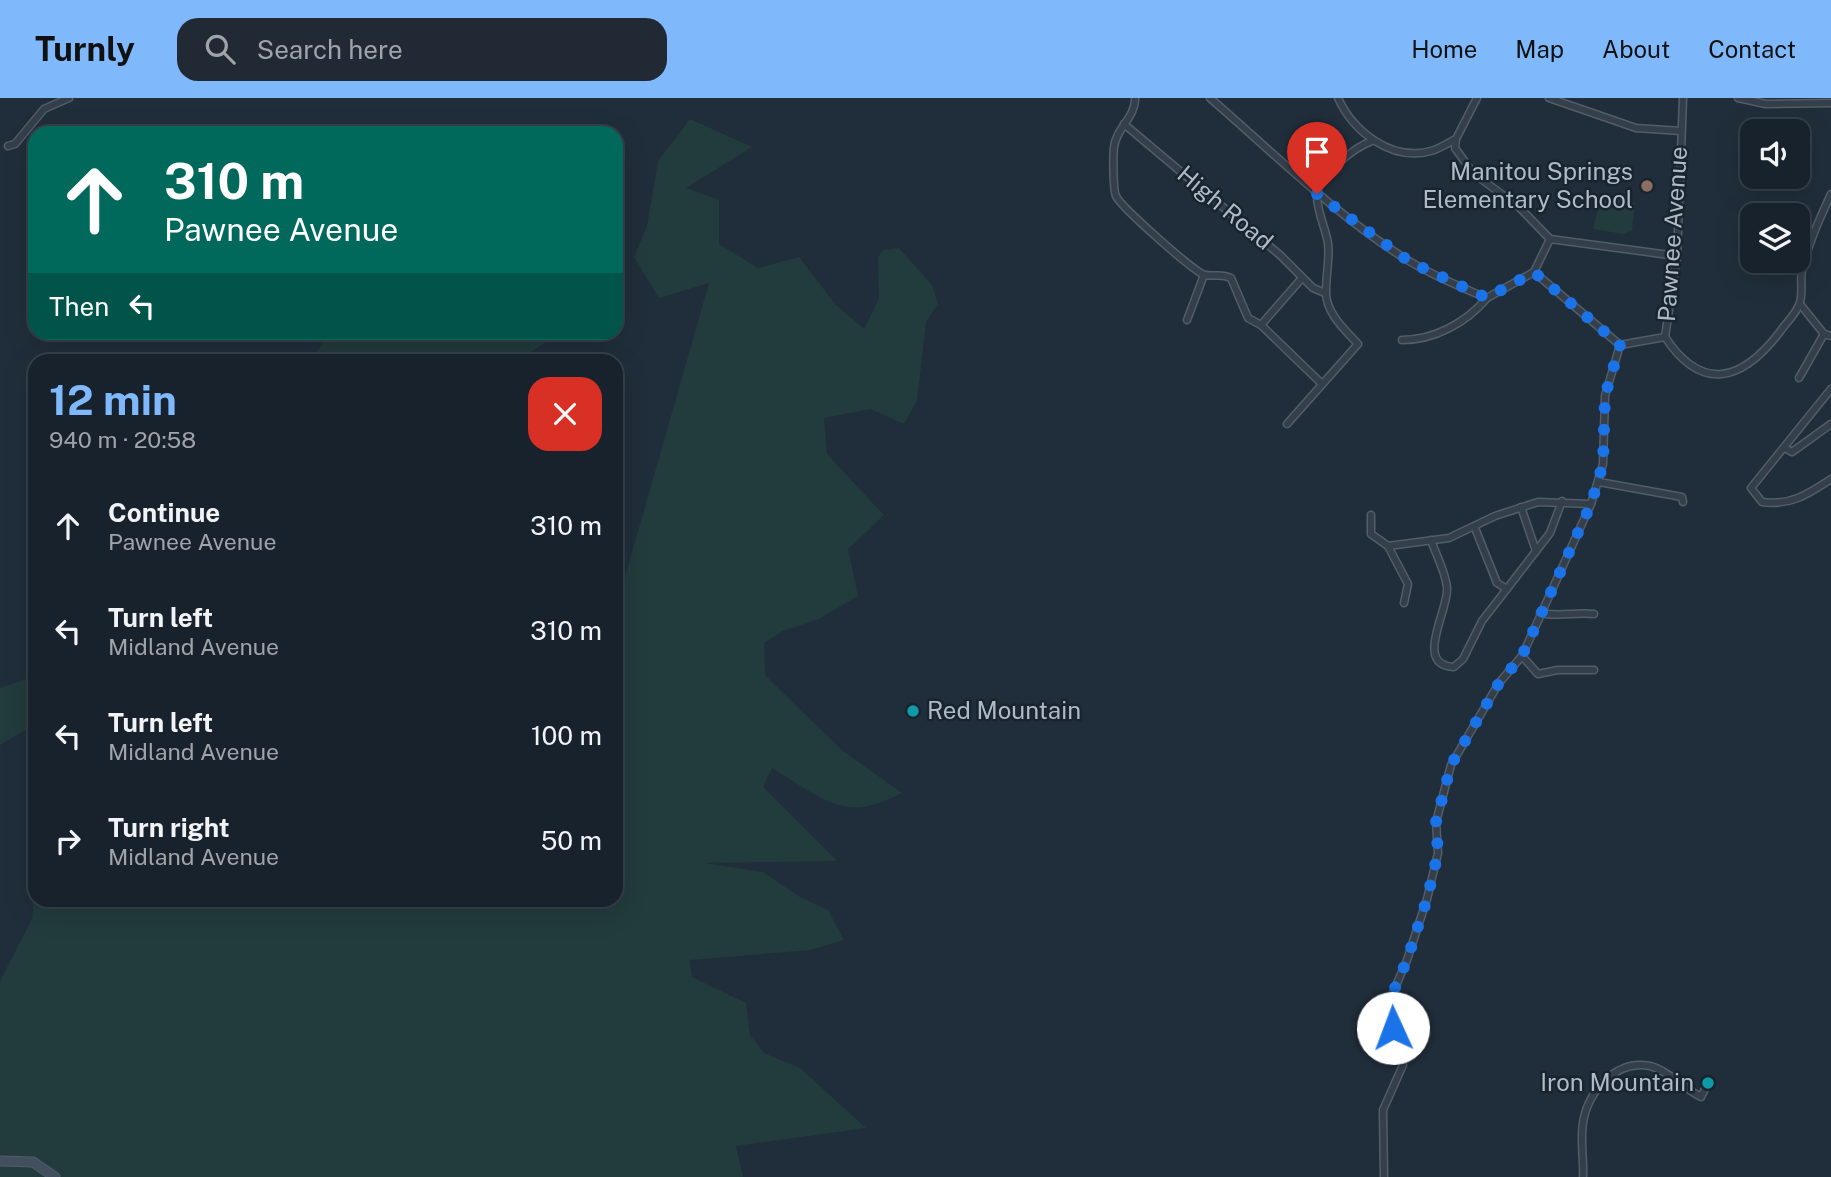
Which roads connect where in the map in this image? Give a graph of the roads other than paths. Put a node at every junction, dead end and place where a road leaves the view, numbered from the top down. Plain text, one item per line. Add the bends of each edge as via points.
1 (69, 98) edge
2 (1135, 98) edge
3 (1210, 98) edge
4 (1338, 98) edge
5 (1477, 98) edge
6 (1549, 98) edge
7 (1683, 98) edge
8 (1738, 98) edge
9 (1831, 103) edge
10 (1124, 124) junction
11 (30, 126) edge
12 (28, 129) edge
13 (1681, 131) junction
14 (1456, 139) junction
15 (1372, 141) junction
16 (8, 146) dead end
17 (1317, 194) junction
18 (1831, 194) edge
19 (1550, 239) junction
20 (1677, 256) junction
21 (1534, 272) junction
22 (1204, 275) junction
23 (1302, 278) junction
24 (1325, 292) junction
25 (1487, 298) junction
26 (1800, 304) junction
27 (1187, 320) dead end
28 (1261, 325) junction
29 (1827, 335) edge
30 (1665, 337) junction
31 (1402, 340) dead end
32 (1620, 345) junction
33 (1799, 378) dead end
34 (1322, 384) junction
35 (1831, 389) edge
36 (1287, 424) dead end
37 (1831, 424) edge
38 (1784, 448) junction
39 (1831, 479) edge
40 (1599, 482) junction
41 (1562, 501) junction
42 (1683, 502) dead end
43 (1591, 504) junction
44 (1521, 507) junction
45 (1371, 515) dead end
46 (1475, 528) junction
47 (1431, 540) junction
48 (1388, 546) junction
49 (1536, 551) junction
50 (1507, 590) junction
51 (1404, 603) dead end
52 (1540, 612) junction
53 (1594, 614) dead end
54 (1522, 656) junction
55 (1594, 670) dead end
56 (1708, 1083) dead end
57 (0, 1161) edge
58 (55, 1177) edge
59 (1384, 1177) edge
60 (1583, 1177) edge

1 - 11 street via 44,109
2 - 10 street via 1135,107
3 - 17 street
4 - 15 street via 1349,118
5 - 14 street
6 - 13 street via 1636,128
7 - 13 street, Pawnee Avenue
8 - 9 street via 1766,104
10 - 22 street via 1114,149 1114,192 1138,222
10 - 23 street, High Road
12 - 16 street via 15,145
13 - 20 street, Pawnee Avenue
14 - 15 street via 1415,153
14 - 19 street via 1455,148 1473,173 1518,206
15 - 17 street via 1346,156 1323,180
17 - 24 street via 1328,243
17 - 25 street via 1410,262
18 - 26 street via 1801,271
19 - 20 street
19 - 21 street
20 - 30 street, Pawnee Avenue
21 - 25 street
21 - 32 street
22 - 27 street
22 - 28 street via 1220,273 1231,278 1248,317
23 - 24 street, High Road
23 - 28 street
24 - 34 street via 1338,322 1358,344
25 - 31 street via 1451,327 1418,340
26 - 29 street
26 - 30 street via 1766,349 1723,376 1702,373 1679,358
28 - 34 street
29 - 33 street
30 - 32 street, Pawnee Avenue
32 - 40 street via 1605,396
34 - 36 street
35 - 38 street
37 - 38 street via 1792,452
38 - 39 street via 1752,485 1762,502 1780,505 1800,499
40 - 42 street via 1682,497
40 - 43 street
41 - 43 street
41 - 44 street
41 - 49 street via 1550,533
43 - 52 street
44 - 46 street
44 - 49 street
45 - 48 street via 1371,534
46 - 47 street
46 - 50 street via 1497,583
47 - 48 street
47 - 50 street via 1447,588 1433,649 1445,666 1454,667 1463,659 1482,621
48 - 51 street via 1408,584
49 - 50 street
52 - 53 street
52 - 54 street
54 - 55 street via 1538,674
54 - 59 street via 1499,683 1451,765 1436,822 1438,853 1427,899 1388,1004 1403,1065 1383,1110
56 - 60 street via 1701,1097 1650,1066 1625,1066 1611,1074 1590,1100 1583,1120
57 - 58 street via 33,1162

